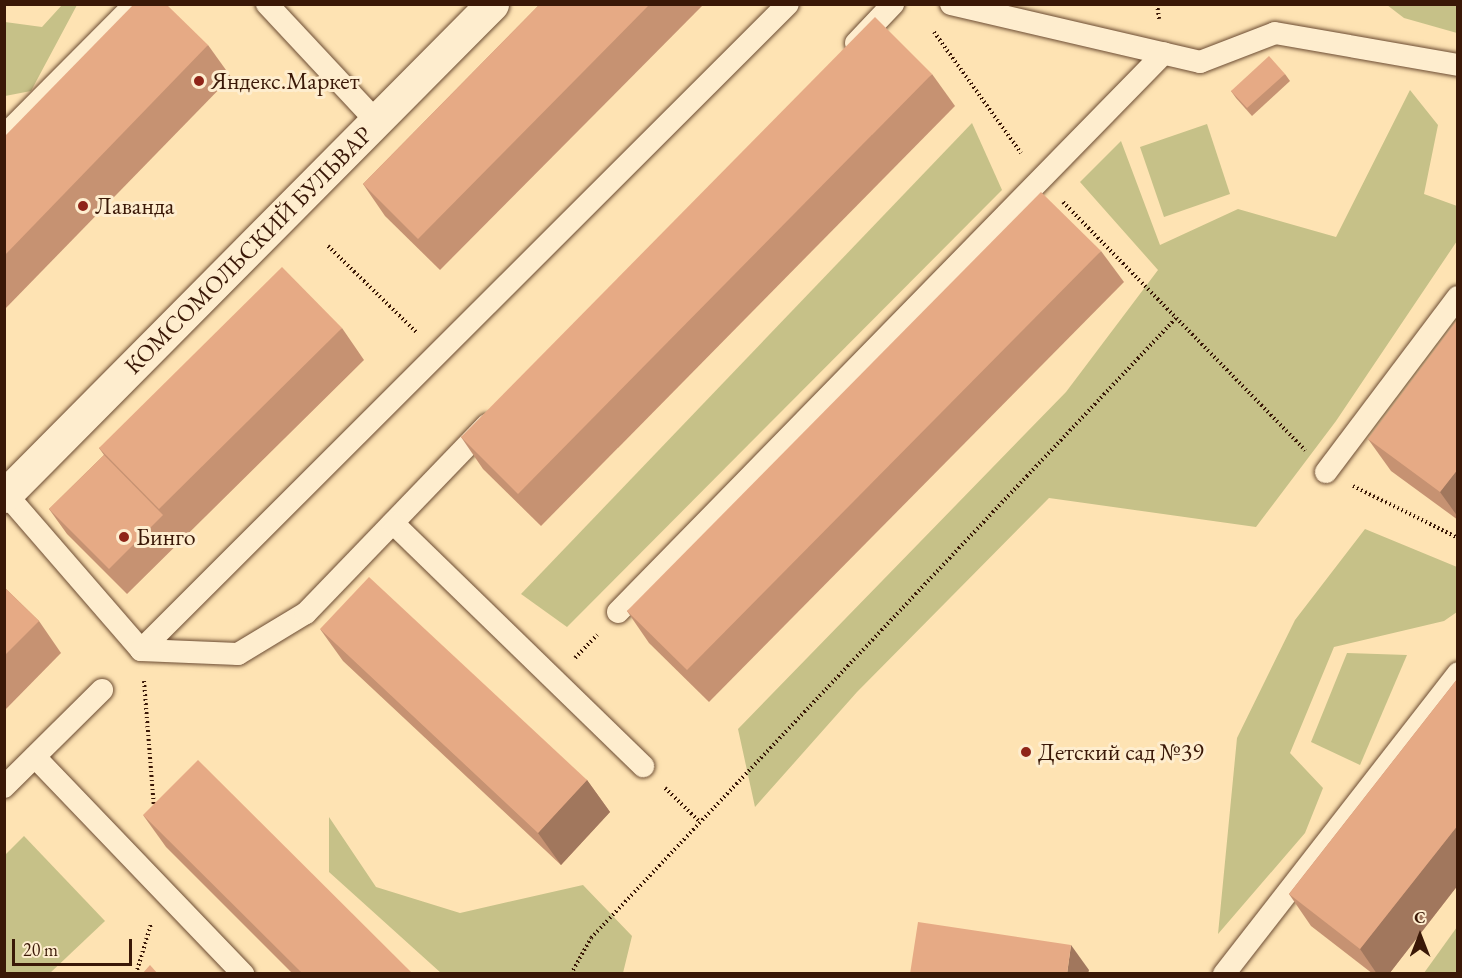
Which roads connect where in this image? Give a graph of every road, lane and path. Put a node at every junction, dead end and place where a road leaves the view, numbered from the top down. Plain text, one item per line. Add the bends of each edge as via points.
1 (135, 4) edge
2 (267, 4) edge
3 (492, 4) edge
4 (788, 4) edge
5 (893, 4) edge
6 (951, 4) edge
7 (928, 24) dead end
8 (1164, 53) junction
9 (844, 56) edge
10 (1458, 64) edge
11 (376, 121) junction
12 (4, 136) edge
13 (1041, 179) junction
14 (328, 246) dead end
15 (1458, 297) edge
16 (1176, 318) junction
17 (438, 354) junction
18 (500, 412) edge
19 (1326, 472) junction
20 (5, 495) edge
21 (393, 523) junction
22 (1458, 538) edge
23 (618, 612) joint
24 (141, 650) junction
25 (1458, 673) edge
26 (554, 680) junction
27 (102, 690) dead end
28 (35, 757) junction
29 (643, 766) joint
30 (4, 787) edge
31 (155, 811) edge
32 (700, 822) junction
33 (161, 891) junction
34 (136, 974) edge
35 (243, 974) edge
36 (571, 974) edge
37 (1224, 974) edge

1 - 12 lane
2 - 11 lane
3 - 11 street, КОМСОМОЛЬСКИЙ БУЛЬВАР
4 - 17 lane
5 - 9 lane
6 - 8 lane
7 - 13 path
8 - 10 lane via 1200,62 1275,33
8 - 13 lane
11 - 20 street, КОМСОМОЛЬСКИЙ БУЛЬВАР
13 - 16 path
13 - 23 lane
14 - 17 path
15 - 19 lane
16 - 19 path
16 - 32 path
17 - 24 lane
18 - 21 lane
19 - 22 path
20 - 24 lane
21 - 24 lane via 306,613 238,654
21 - 26 lane
23 - 26 path
24 - 31 path
25 - 37 lane
26 - 29 lane
27 - 28 lane
28 - 30 lane
28 - 33 lane
29 - 32 path
32 - 36 path via 591,938
33 - 34 path
33 - 35 lane

